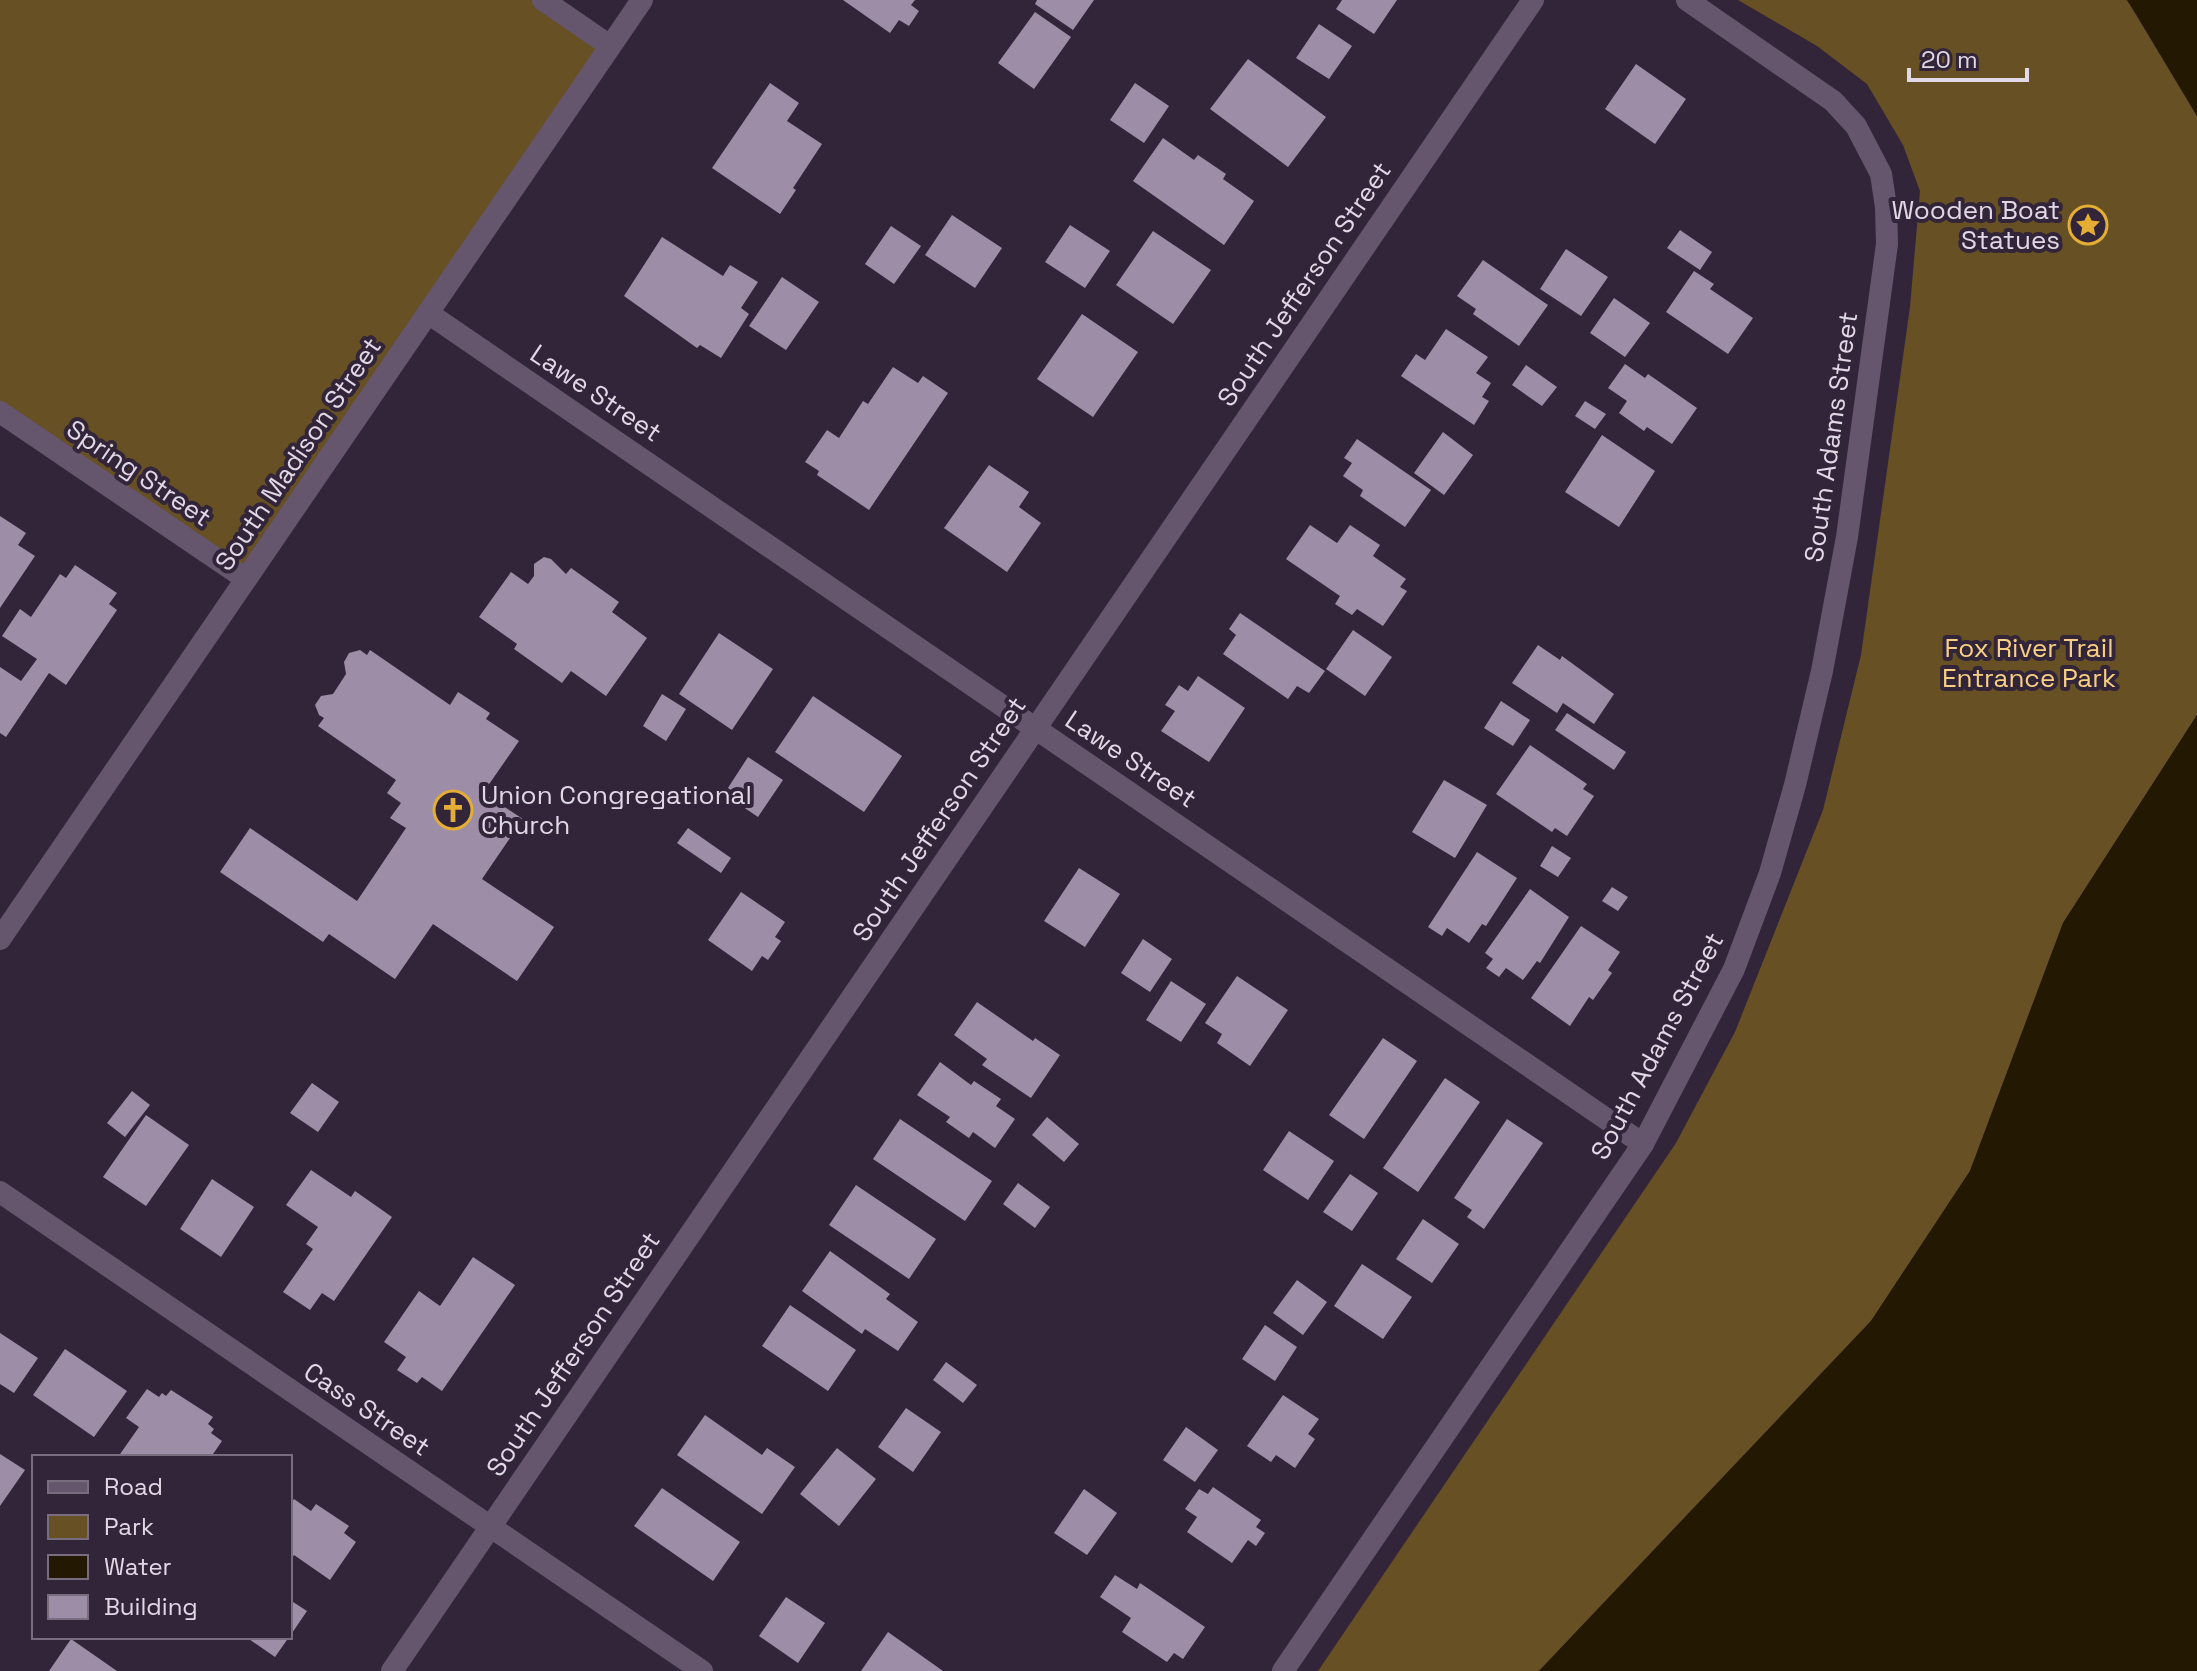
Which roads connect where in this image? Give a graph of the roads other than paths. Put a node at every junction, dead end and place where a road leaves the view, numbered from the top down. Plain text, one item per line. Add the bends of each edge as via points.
1 (543, 0) edge
2 (642, 0) edge
3 (1533, 0) edge
4 (1687, 0) edge
5 (610, 46) junction
6 (428, 313) junction
7 (0, 412) edge
8 (246, 579) junction
9 (1035, 727) junction
10 (0, 939) edge
11 (1643, 1144) junction
12 (0, 1192) edge
13 (489, 1526) junction
14 (392, 1671) edge
15 (702, 1671) edge
16 (1283, 1671) edge

1 - 5 street
2 - 5 street, South Madison Street
3 - 9 street, South Jefferson Street
4 - 11 street, South Adams Street via 1833,101 1856,126 1881,174 1887,244 1847,537 1795,785 1734,969
5 - 6 street, South Madison Street
6 - 8 street, South Madison Street
6 - 9 street, Lawe Street
7 - 8 street, Spring Street
8 - 10 street, South Madison Street
9 - 11 street, Lawe Street
9 - 13 street, South Jefferson Street
11 - 16 street, South Adams Street
12 - 13 street, Cass Street
13 - 14 street, South Jefferson Street
13 - 15 street, Cass Street

